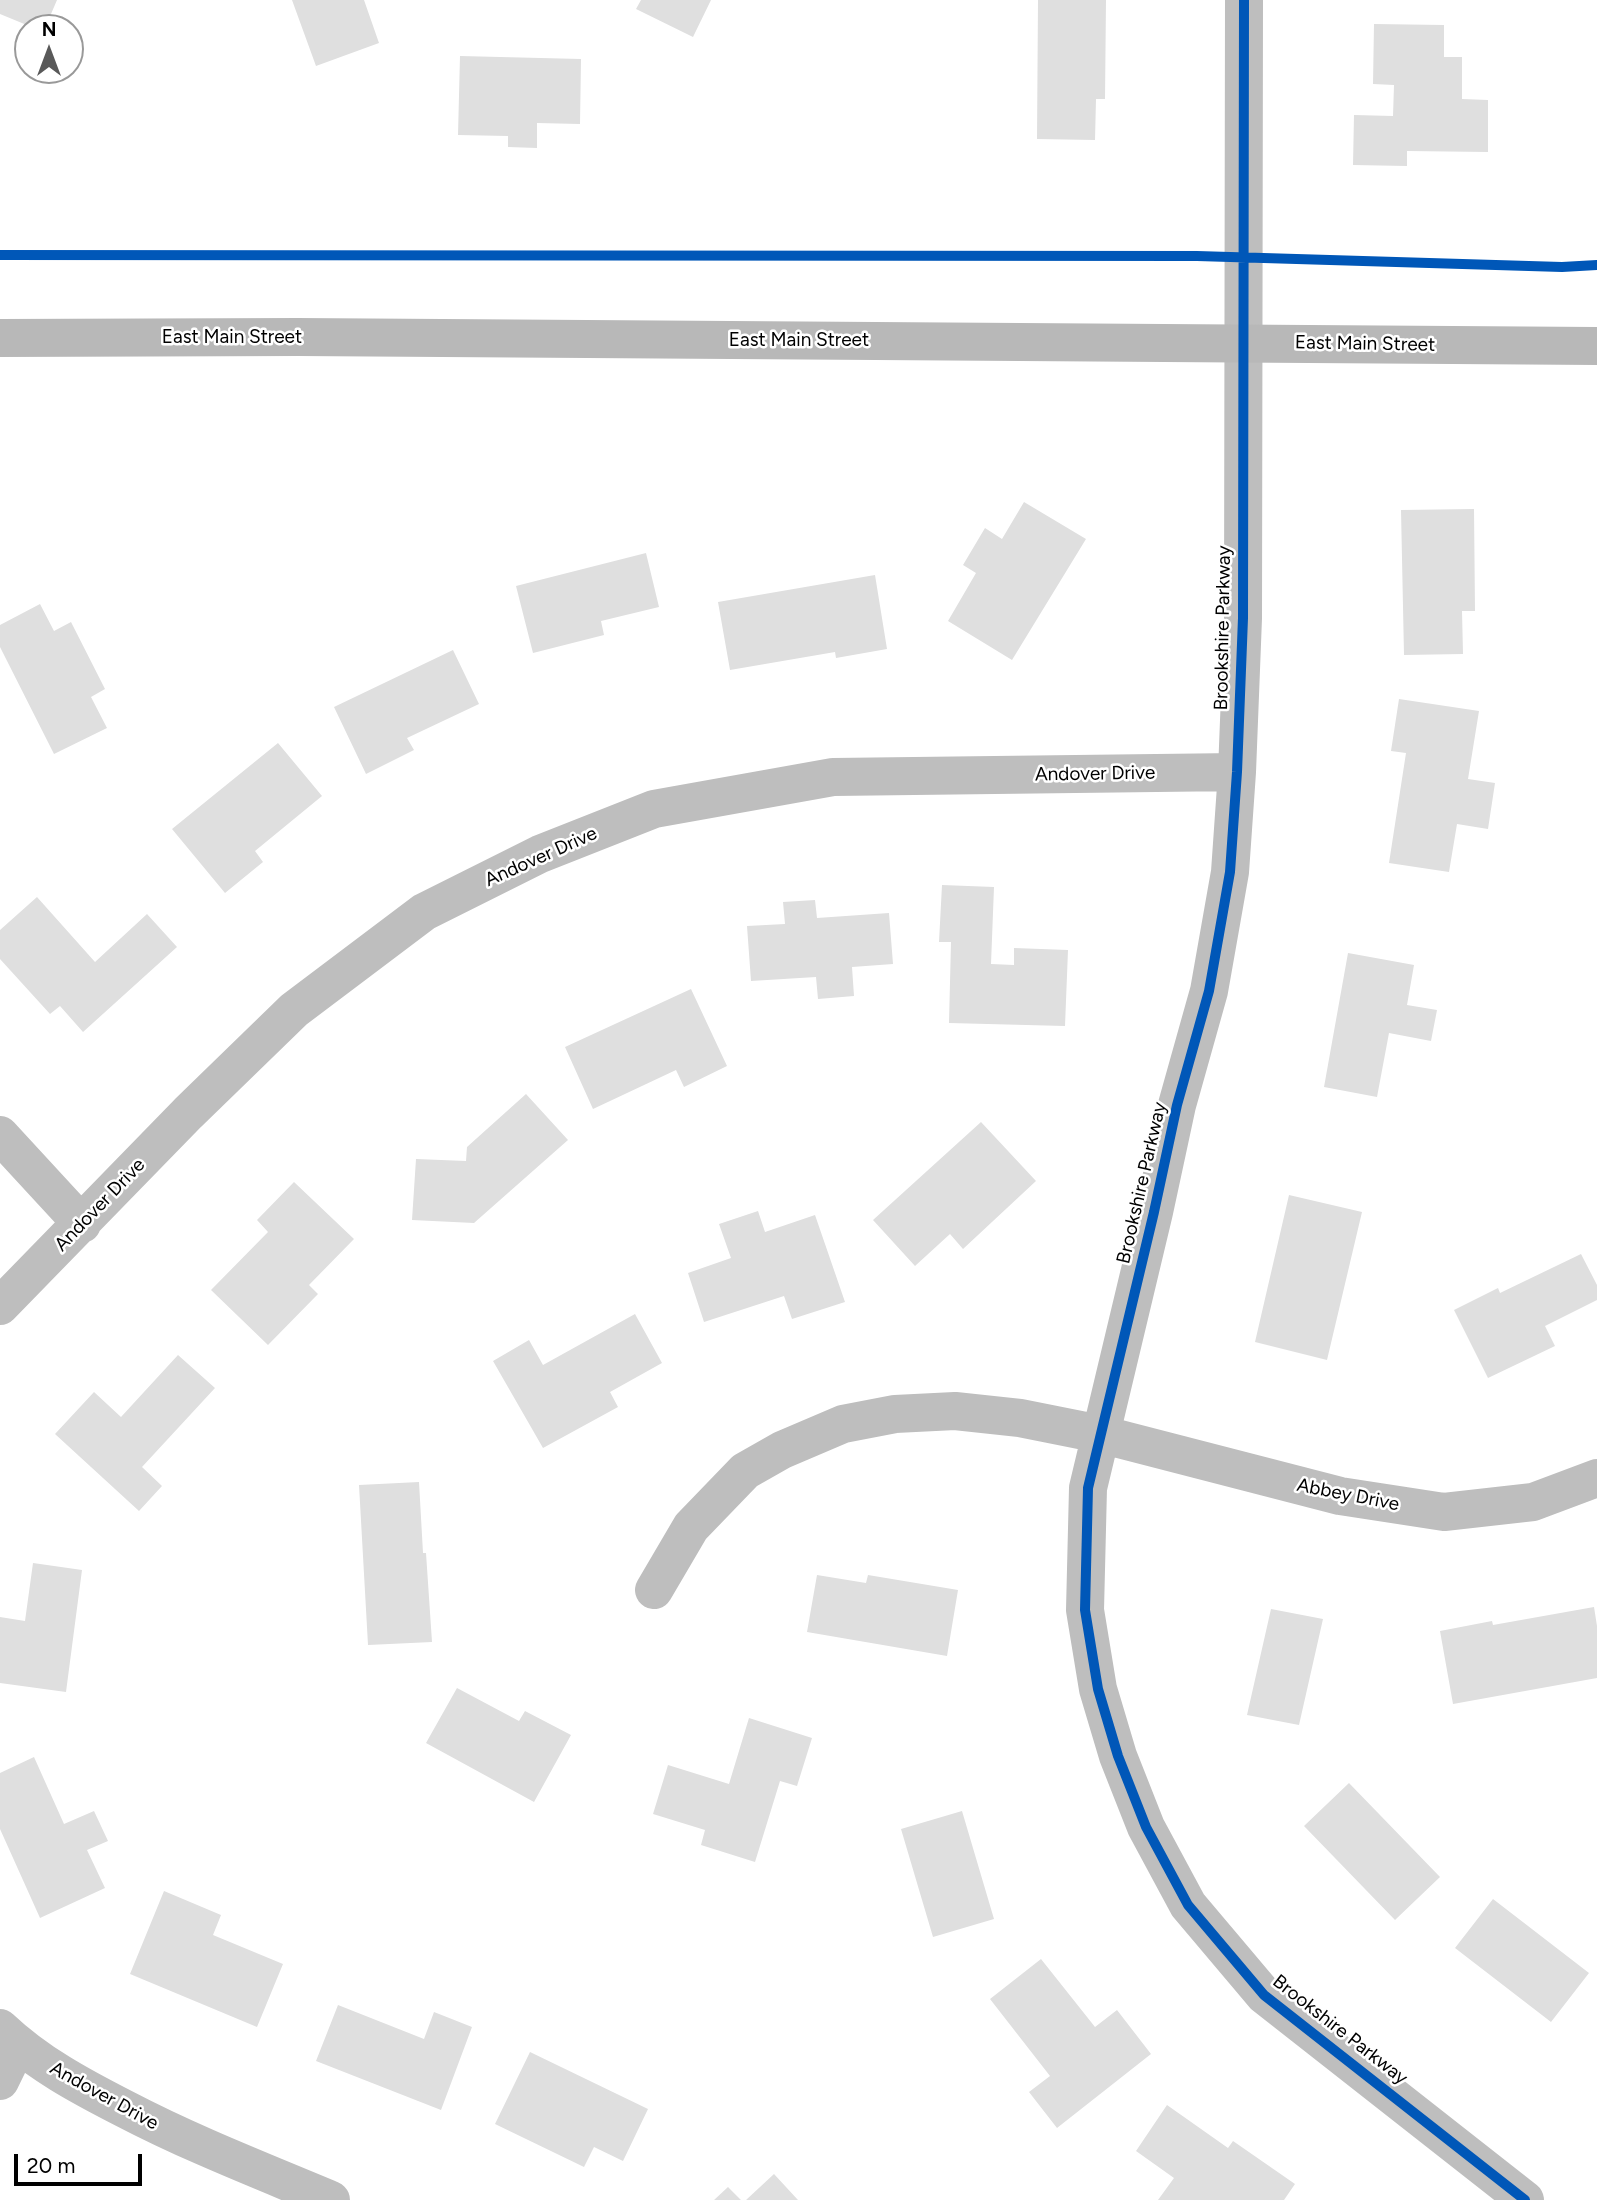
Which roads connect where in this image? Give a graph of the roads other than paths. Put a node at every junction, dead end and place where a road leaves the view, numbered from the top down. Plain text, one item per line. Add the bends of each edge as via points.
1 (1244, 0) edge
2 (0, 338) edge
3 (1244, 343) junction
4 (1597, 346) edge
5 (1237, 772) junction
6 (0, 1135) edge
7 (82, 1224) junction
8 (0, 1306) edge
9 (1100, 1434) junction
10 (1597, 1478) edge
11 (654, 1590) dead end
12 (9, 2036) edge
13 (0, 2081) edge
14 (331, 2200) edge
15 (1525, 2200) edge

1 - 3 street, Brookshire Parkway
2 - 3 main road, East Main Street
3 - 4 main road, East Main Street
3 - 5 street, Brookshire Parkway
5 - 7 street, Andover Drive via 833,777 654,809 540,854 424,912 294,1010
5 - 9 street, Brookshire Parkway via 1230,872 1214,963
6 - 7 street
7 - 8 street, Andover Drive
9 - 10 street, Abbey Drive via 1340,1496 1444,1512 1532,1502
9 - 11 street, Abbey Drive via 955,1411 895,1414 844,1424 745,1471 691,1527
9 - 15 street, Brookshire Parkway via 1088,1488 1085,1610 1097,1689 1146,1827 1188,1905 1264,1995
12 - 13 street
12 - 14 street, Andover Drive via 66,2079 177,2136

